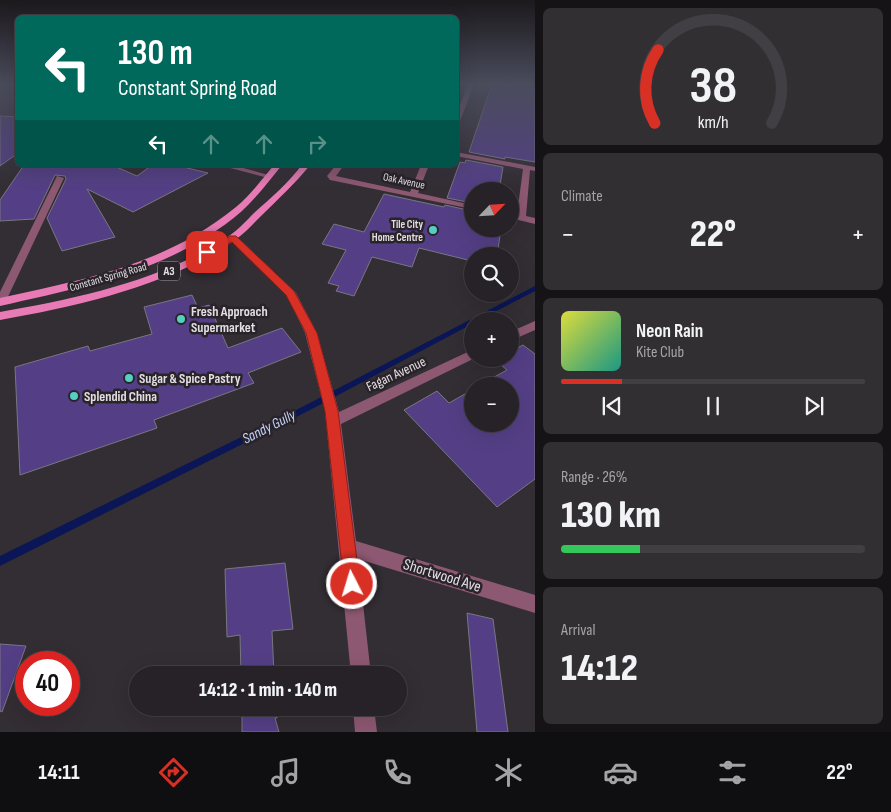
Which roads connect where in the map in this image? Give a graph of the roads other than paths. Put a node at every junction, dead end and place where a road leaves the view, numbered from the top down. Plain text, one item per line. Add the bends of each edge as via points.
1 (459, 155) edge
2 (231, 167) edge
3 (276, 167) edge
4 (304, 167) edge
5 (339, 167) edge
6 (424, 167) edge
7 (531, 169) edge
8 (268, 176) junction
9 (60, 178) dead end
10 (413, 195) junction
11 (464, 205) edge
12 (521, 218) joint
13 (535, 221) edge
14 (233, 238) junction
15 (1, 302) edge
16 (0, 316) edge
17 (535, 325) edge
18 (519, 333) edge
19 (464, 358) edge
20 (332, 416) junction
21 (348, 547) junction
22 (535, 604) edge
23 (360, 666) edge
24 (365, 716) edge
25 (366, 732) edge

1 - 7 street
2 - 8 street
3 - 8 main road, Constant Spring Road / A3
4 - 14 main road, Constant Spring Road / A3
5 - 10 street, Oak Avenue via 332,178
6 - 10 street
7 - 12 street
8 - 15 main road, Constant Spring Road / A3 via 240,208 163,257 106,278
9 - 15 street
10 - 11 street, Oak Avenue
12 - 13 street
14 - 16 main road, Constant Spring Road / A3 via 144,282 46,308
14 - 20 street via 290,293 311,333
17 - 18 street
19 - 20 street, Fagan Avenue
20 - 21 street
21 - 22 street, Shortwood Ave
21 - 23 street
24 - 25 street

